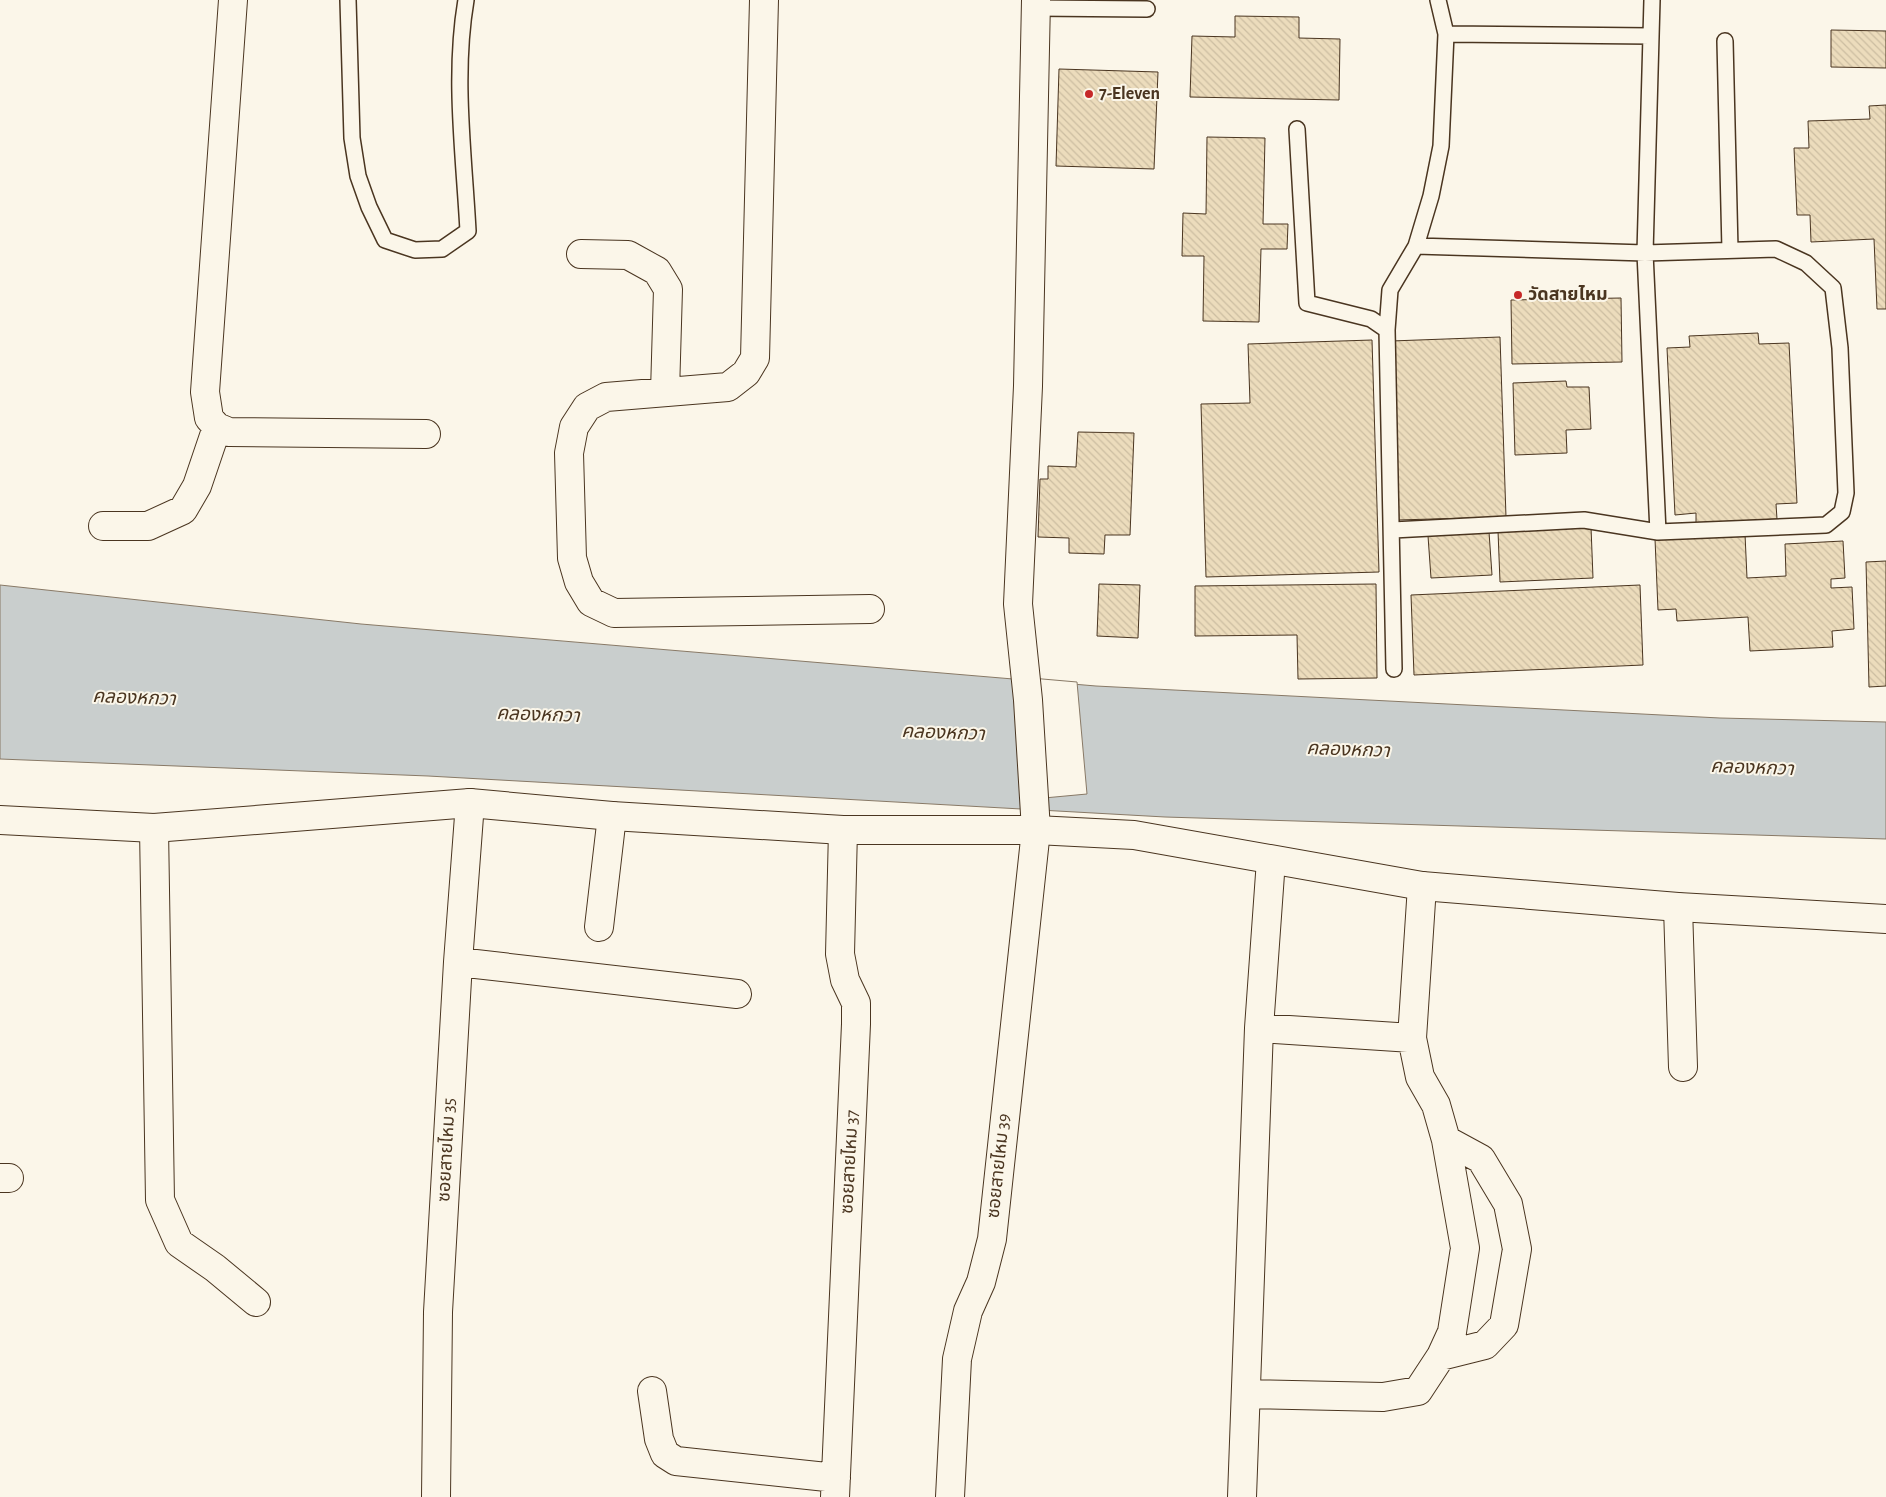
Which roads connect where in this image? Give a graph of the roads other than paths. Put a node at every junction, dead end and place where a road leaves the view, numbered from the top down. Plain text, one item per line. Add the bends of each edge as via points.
1 (233, 0) edge
2 (348, 0) edge
3 (466, 0) edge
4 (764, 0) edge
5 (1438, 0) edge
6 (1652, 0) edge
7 (1036, 4) edge
8 (1147, 9) dead end
9 (1446, 34) junction
10 (1651, 36) junction
11 (1725, 41) dead end
12 (1297, 129) dead end
13 (1416, 246) junction
14 (1730, 250) junction
15 (1646, 253) junction
16 (581, 254) dead end
17 (1387, 330) junction
18 (665, 392) junction
19 (217, 427) junction
20 (426, 434) dead end
21 (103, 526) dead end
22 (1392, 530) junction
23 (1658, 532) junction
24 (870, 609) dead end
25 (1394, 669) dead end
26 (470, 803) junction
27 (612, 816) junction
28 (0, 820) edge
29 (1036, 821) junction
30 (154, 828) junction
31 (843, 830) junction
32 (1272, 860) junction
33 (1422, 886) junction
34 (1678, 907) junction
35 (1886, 919) edge
36 (599, 927) dead end
37 (458, 962) junction
38 (736, 994) dead end
39 (1259, 1028) junction
40 (1412, 1038) junction
41 (1683, 1067) dead end
42 (1446, 1140) junction
43 (256, 1302) dead end
44 (1441, 1356) junction
45 (652, 1391) dead end
46 (1246, 1394) junction
47 (835, 1487) edge
48 (436, 1497) edge
49 (950, 1497) edge
50 (1242, 1497) edge

1 - 19 street via 205,392 209,418
2 - 3 lane via 352,138 358,176 368,207 385,240 415,250 442,249 468,231 460,105 462,23
4 - 18 street via 755,358 746,373 728,387
5 - 9 lane
6 - 10 lane
7 - 8 lane
7 - 29 street, ซอยสายไหม 39 via 1028,386 1018,604
9 - 10 lane
9 - 13 lane via 1441,146
10 - 15 lane
11 - 14 lane
12 - 17 lane via 1306,303 1371,320
13 - 15 lane
13 - 17 lane via 1390,290
14 - 15 lane
14 - 23 lane via 1776,249 1806,263 1833,288 1840,348 1846,462 1842,512 1826,525
15 - 23 lane
16 - 18 street via 628,255 656,271 668,289
17 - 22 lane
18 - 24 street via 606,397 587,408 574,427 570,453 572,558 579,582 591,602 614,613
19 - 20 street via 230,432
19 - 21 street via 197,486 184,510 148,526
22 - 23 lane via 1584,520
22 - 25 lane
26 - 27 street
26 - 30 street
26 - 37 street, ซอยสายไหม 35
27 - 31 street
27 - 36 street
28 - 30 street
29 - 31 street
29 - 32 street
29 - 49 street, ซอยสายไหม 39 via 992,1239 981,1282 968,1311 957,1359
30 - 43 street via 160,1200 178,1243
31 - 47 street, ซอยสายไหม 37 via 840,954 856,1003 856,1024
32 - 33 street
32 - 39 street
33 - 34 street
33 - 40 street
34 - 35 street
34 - 41 street
37 - 38 street
37 - 48 street, ซอยสายไหม 35 via 438,1312
39 - 40 street
39 - 46 street
40 - 42 street via 1420,1077 1436,1105
42 - 44 street via 1465,1248 1452,1332
42 - 44 street via 1481,1159 1508,1204 1517,1249 1504,1325 1485,1345
44 - 46 street via 1418,1391 1383,1397
45 - 47 street via 659,1439 665,1454 676,1461
46 - 50 street

